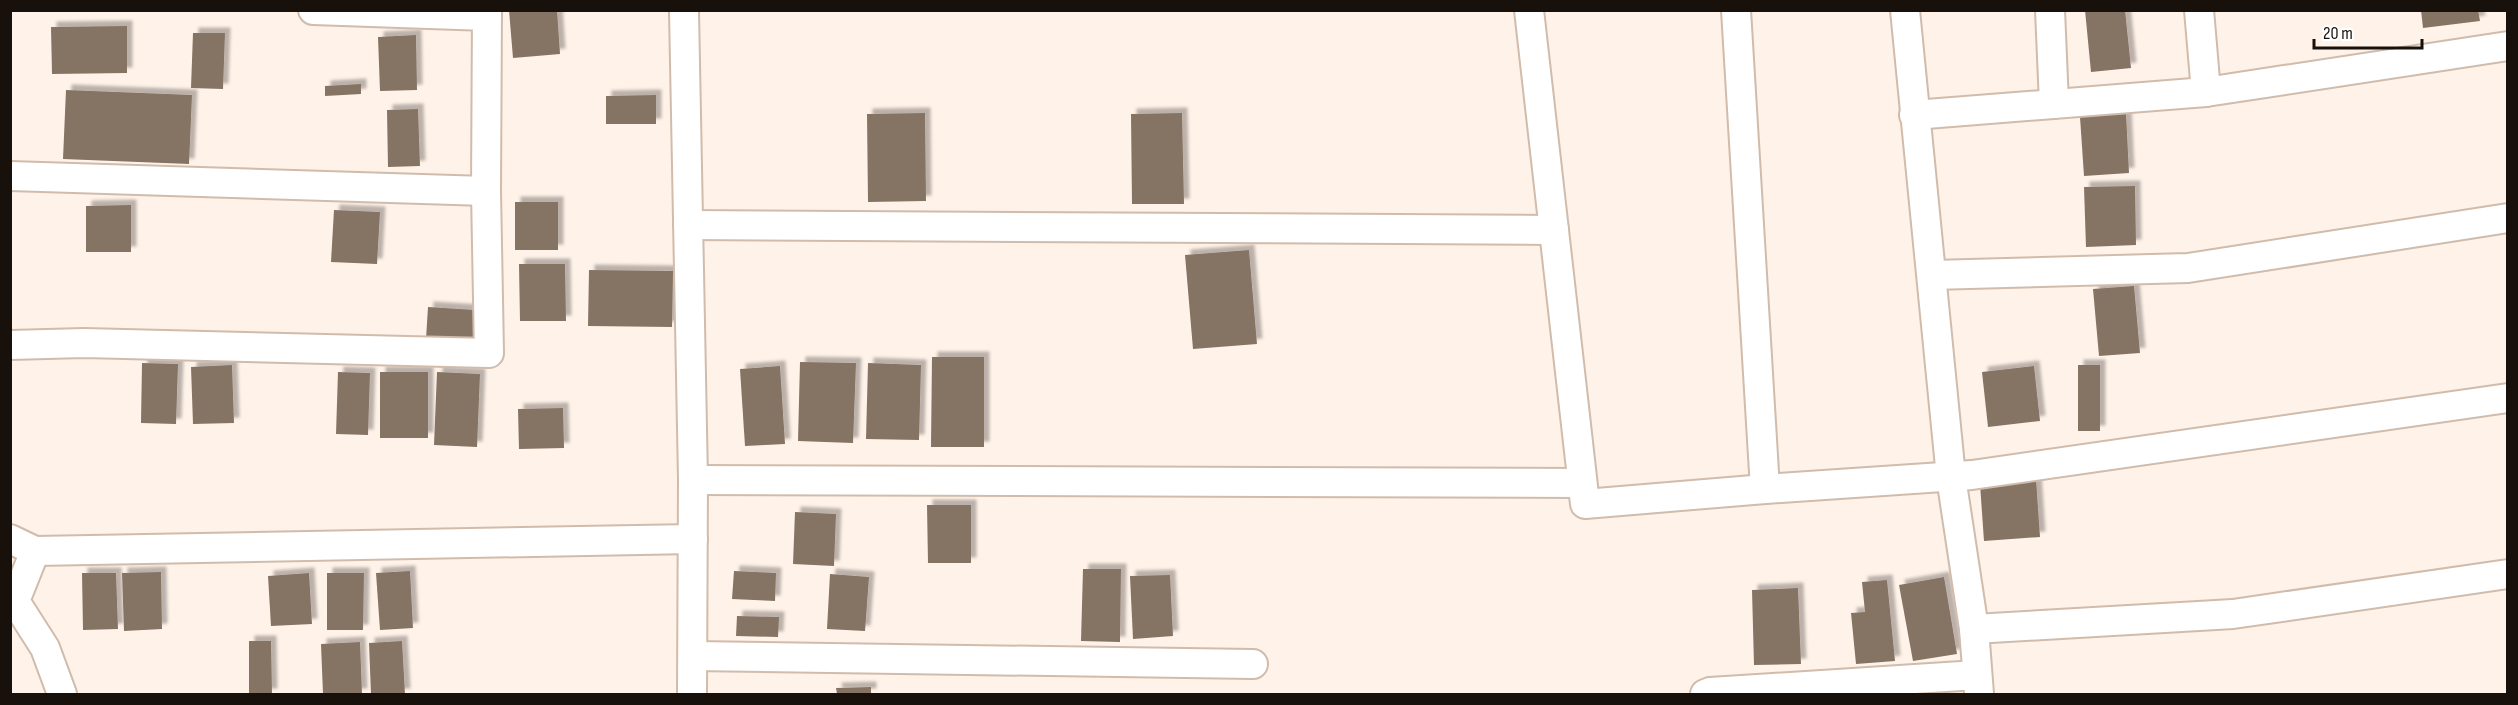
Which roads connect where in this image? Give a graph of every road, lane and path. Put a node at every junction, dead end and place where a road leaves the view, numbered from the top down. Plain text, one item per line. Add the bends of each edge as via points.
1 (313, 10) edge
2 (684, 10) edge
3 (1529, 10) edge
4 (1737, 10) edge
5 (1905, 10) edge
6 (2050, 10) edge
7 (2199, 10) edge
8 (487, 13) edge
9 (2508, 46) edge
10 (2206, 92) junction
11 (2054, 104) junction
12 (1914, 115) junction
13 (10, 176) edge
14 (486, 191) junction
15 (2508, 218) edge
16 (688, 225) junction
17 (1554, 230) junction
18 (1932, 274) junction
19 (10, 345) edge
20 (2508, 398) edge
21 (1951, 477) junction
22 (693, 480) junction
23 (1581, 483) junction
24 (1765, 489) junction
25 (693, 539) junction
26 (22, 545) edge
27 (2508, 574) edge
28 (1974, 628) junction
29 (693, 656) junction
30 (1253, 664) dead end
31 (1978, 685) edge
32 (62, 694) edge
33 (692, 694) edge
34 (1705, 694) edge

1 - 8 street
2 - 16 street
3 - 17 street
4 - 24 street
5 - 12 street
6 - 11 street
7 - 10 street
8 - 14 street
9 - 10 street
10 - 11 street
11 - 12 street
12 - 18 street
13 - 14 street
14 - 19 street via 489,353 84,343
15 - 18 street via 2188,268
16 - 17 street
16 - 22 street
17 - 23 street
18 - 21 street
20 - 21 street
21 - 24 street
21 - 28 street
22 - 23 street
22 - 25 street
23 - 24 street via 1585,504
25 - 26 street
25 - 29 street
26 - 32 street via 15,601 45,648
27 - 28 street via 2234,614
28 - 31 street
29 - 30 street
29 - 33 street
31 - 34 street

